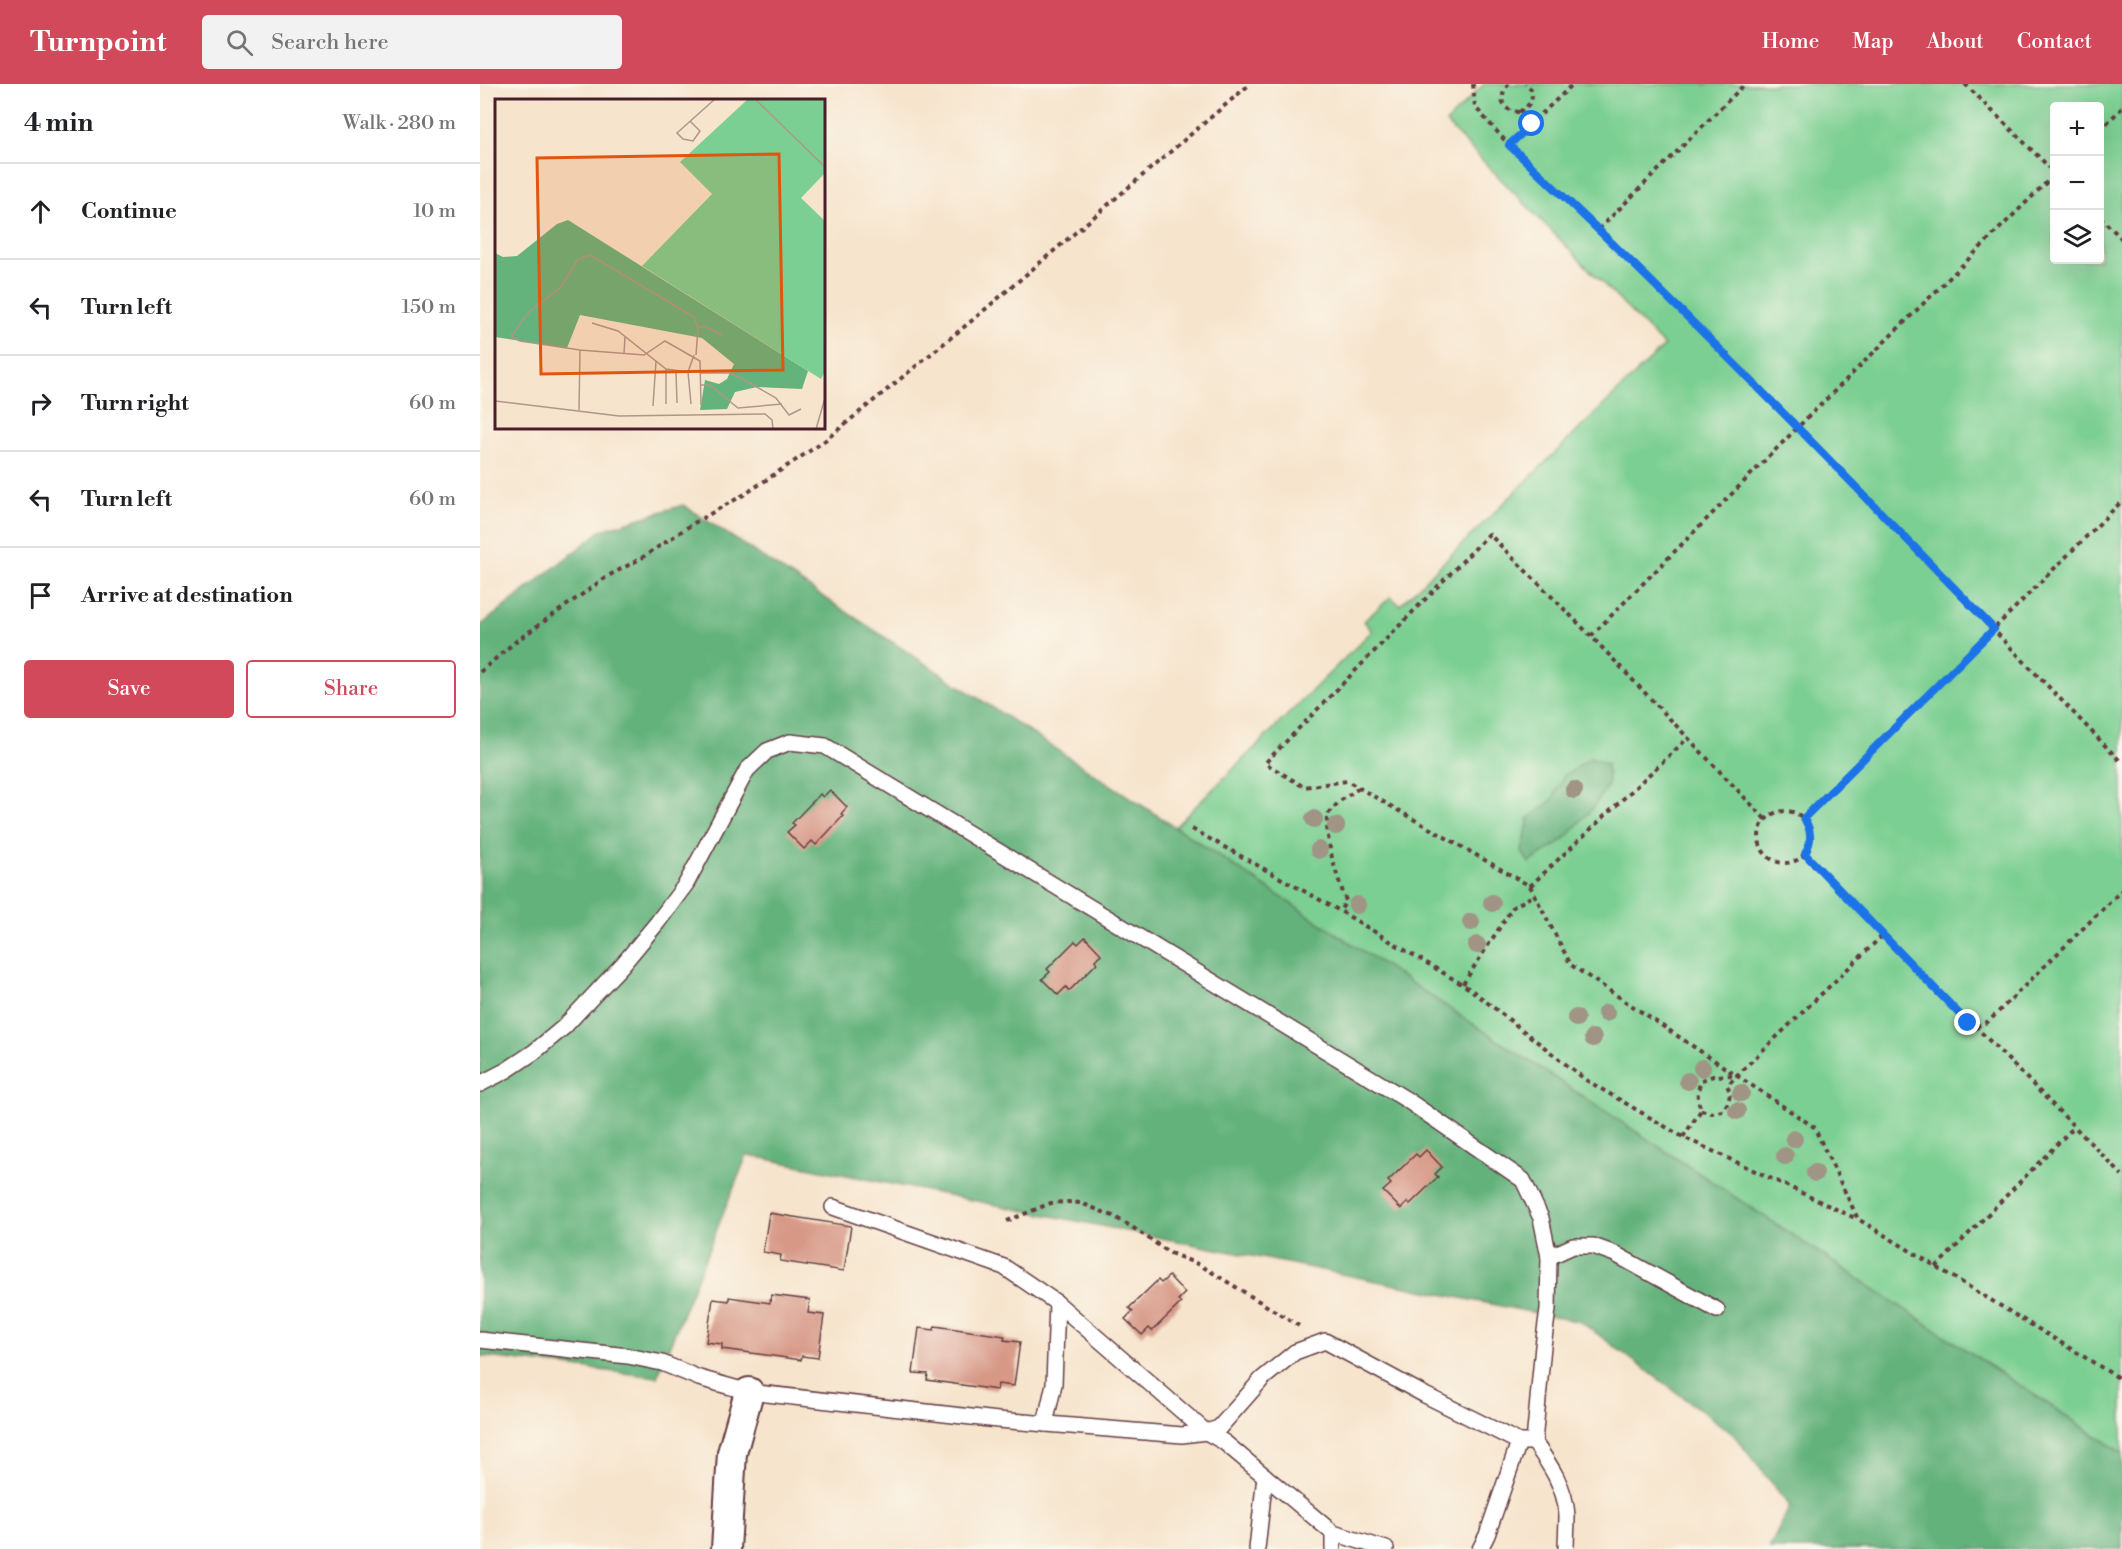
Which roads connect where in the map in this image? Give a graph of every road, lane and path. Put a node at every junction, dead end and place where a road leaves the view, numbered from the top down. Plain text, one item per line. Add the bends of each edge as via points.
1 (1250, 84) edge
2 (1473, 84) edge
3 (1509, 84) edge
4 (1525, 84) edge
5 (1573, 84) edge
6 (1745, 84) edge
7 (1965, 84) edge
8 (2122, 108) edge
9 (1520, 112) junction
10 (1532, 124) junction
11 (2104, 126) edge
12 (1509, 145) junction
13 (2050, 169) edge
14 (2050, 179) edge
15 (2104, 221) edge
16 (1599, 229) junction
17 (2122, 239) edge
18 (1798, 427) junction
19 (2122, 501) edge
20 (1994, 629) junction
21 (1591, 636) junction
22 (480, 672) edge
23 (1688, 738) junction
24 (2122, 763) edge
25 (1359, 788) junction
26 (1804, 818) junction
27 (1765, 819) junction
28 (1192, 829) dead end
29 (1805, 854) junction
30 (1530, 886) junction
31 (2122, 890) edge
32 (1534, 895) junction
33 (1340, 911) junction
34 (1883, 935) junction
35 (1463, 984) junction
36 (1974, 1026) junction
37 (1737, 1075) junction
38 (480, 1084) edge
39 (1701, 1110) junction
40 (2074, 1127) junction
41 (1683, 1137) junction
42 (2122, 1175) edge
43 (833, 1207) dead end
44 (1858, 1220) junction
45 (1007, 1221) dead end
46 (1549, 1257) junction
47 (1936, 1267) junction
48 (1057, 1303) junction
49 (1717, 1310) dead end
50 (480, 1340) edge
51 (1325, 1341) junction
52 (2122, 1380) edge
53 (748, 1392) junction
54 (1045, 1424) junction
55 (1206, 1432) junction
56 (1527, 1442) junction
57 (1266, 1476) junction
58 (1333, 1533) junction
59 (726, 1549) edge
60 (1257, 1549) edge
61 (1333, 1549) edge
62 (1386, 1549) edge
63 (1480, 1549) edge
64 (1566, 1549) edge

1 - 22 path via 823,442 608,576
2 - 12 path via 1475,107
3 - 9 path via 1503,92 1505,106
4 - 9 path via 1530,89 1531,102
5 - 10 path
6 - 16 path
7 - 13 path
8 - 11 path
9 - 10 path
10 - 12 path
12 - 16 path
14 - 18 path
15 - 17 path
16 - 18 path
18 - 20 path
18 - 21 path
19 - 20 path
20 - 24 path
20 - 26 path
21 - 23 path
21 - 25 path via 1489,534 1265,763 1305,786 1347,781
23 - 27 path
23 - 30 path
25 - 30 path
25 - 33 path via 1327,815 1327,835 1346,901
26 - 27 path via 1791,811 1777,811
26 - 29 path via 1811,842
27 - 29 path via 1759,841 1772,860 1784,863
28 - 33 path
29 - 34 path
30 - 32 path
31 - 36 path via 1990,1020
32 - 35 path via 1513,907
32 - 37 path via 1571,965
33 - 35 path
34 - 36 path
34 - 37 path
35 - 41 path via 1586,1080
36 - 40 path
37 - 39 path via 1727,1086 1729,1102 1723,1111
37 - 39 path via 1702,1080 1697,1090
37 - 44 path via 1814,1127
38 - 46 lane via 534,1052 564,1027 623,964 686,884 747,770 767,751 790,742 825,746 1407,1100 1523,1180 1541,1218
39 - 41 path
40 - 42 path
40 - 47 path
41 - 44 path
43 - 48 lane via 1004,1267
44 - 47 path
45 - 51 path via 1052,1203 1081,1203 1123,1222 1170,1253 1200,1265
46 - 49 lane via 1573,1246 1593,1246
46 - 56 lane via 1548,1309
47 - 52 path
48 - 54 lane via 1053,1384
48 - 55 lane
50 - 53 lane via 628,1356 662,1363
51 - 55 lane via 1295,1352 1262,1379 1219,1428
51 - 56 lane via 1425,1395
53 - 54 lane
53 - 59 street via 732,1454
54 - 55 lane via 1182,1435
55 - 57 lane
56 - 63 lane
56 - 64 lane via 1549,1463 1563,1493
57 - 58 lane
57 - 60 lane
58 - 61 lane
58 - 62 lane

